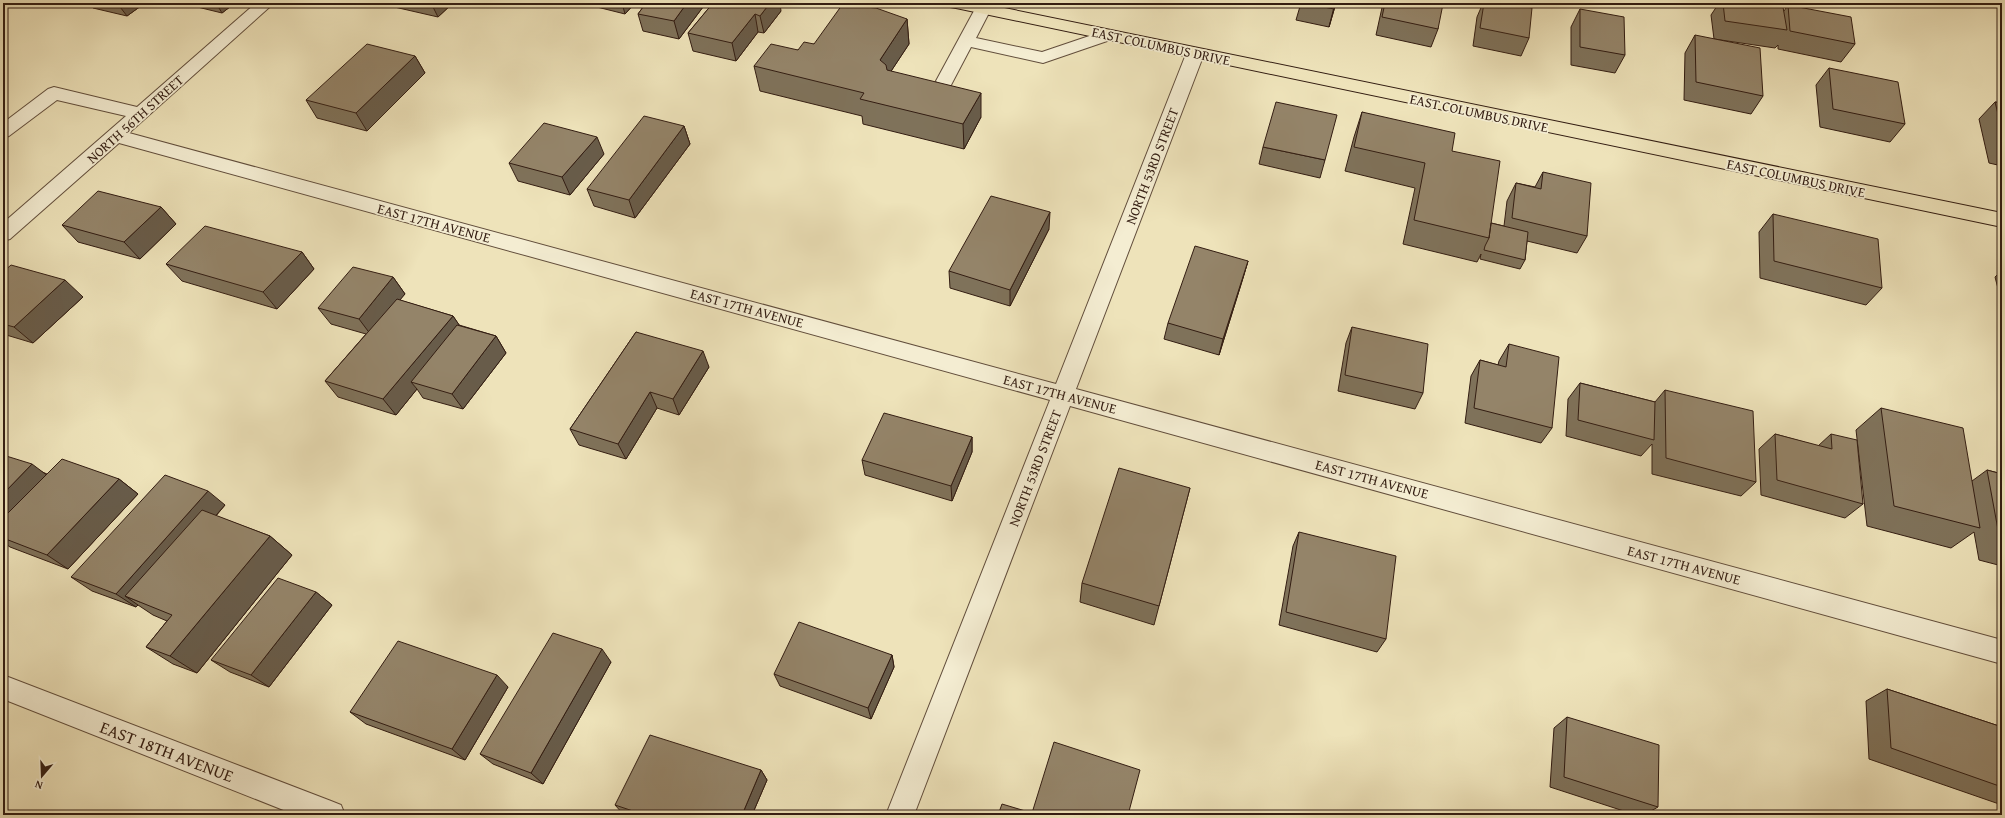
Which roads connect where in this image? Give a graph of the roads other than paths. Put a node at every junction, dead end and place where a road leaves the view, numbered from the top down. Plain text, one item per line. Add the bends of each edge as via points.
1 (266, 3) edge
2 (969, 5) edge
3 (1107, 35) junction
4 (967, 41) junction
5 (1195, 54) junction
6 (945, 81) dead end
7 (141, 114) junction
8 (3, 132) edge
9 (117, 136) junction
10 (2002, 220) edge
11 (3, 234) edge
12 (1063, 395) junction
13 (2002, 652) edge
14 (3, 687) edge
15 (331, 815) edge
16 (900, 815) edge

1 - 7 street, NORTH 56TH STREET
2 - 3 main road, EAST COLUMBUS DRIVE
2 - 4 street
3 - 4 street via 1043,58
3 - 5 main road, EAST COLUMBUS DRIVE
4 - 6 street
5 - 10 main road, EAST COLUMBUS DRIVE
5 - 12 street, NORTH 53RD STREET
7 - 8 street via 54,93
7 - 9 street, NORTH 56TH STREET
9 - 11 street, NORTH 56TH STREET
9 - 12 street, EAST 17TH AVENUE
12 - 13 street, EAST 17TH AVENUE
12 - 16 street, NORTH 53RD STREET
14 - 15 street, EAST 18TH AVENUE

